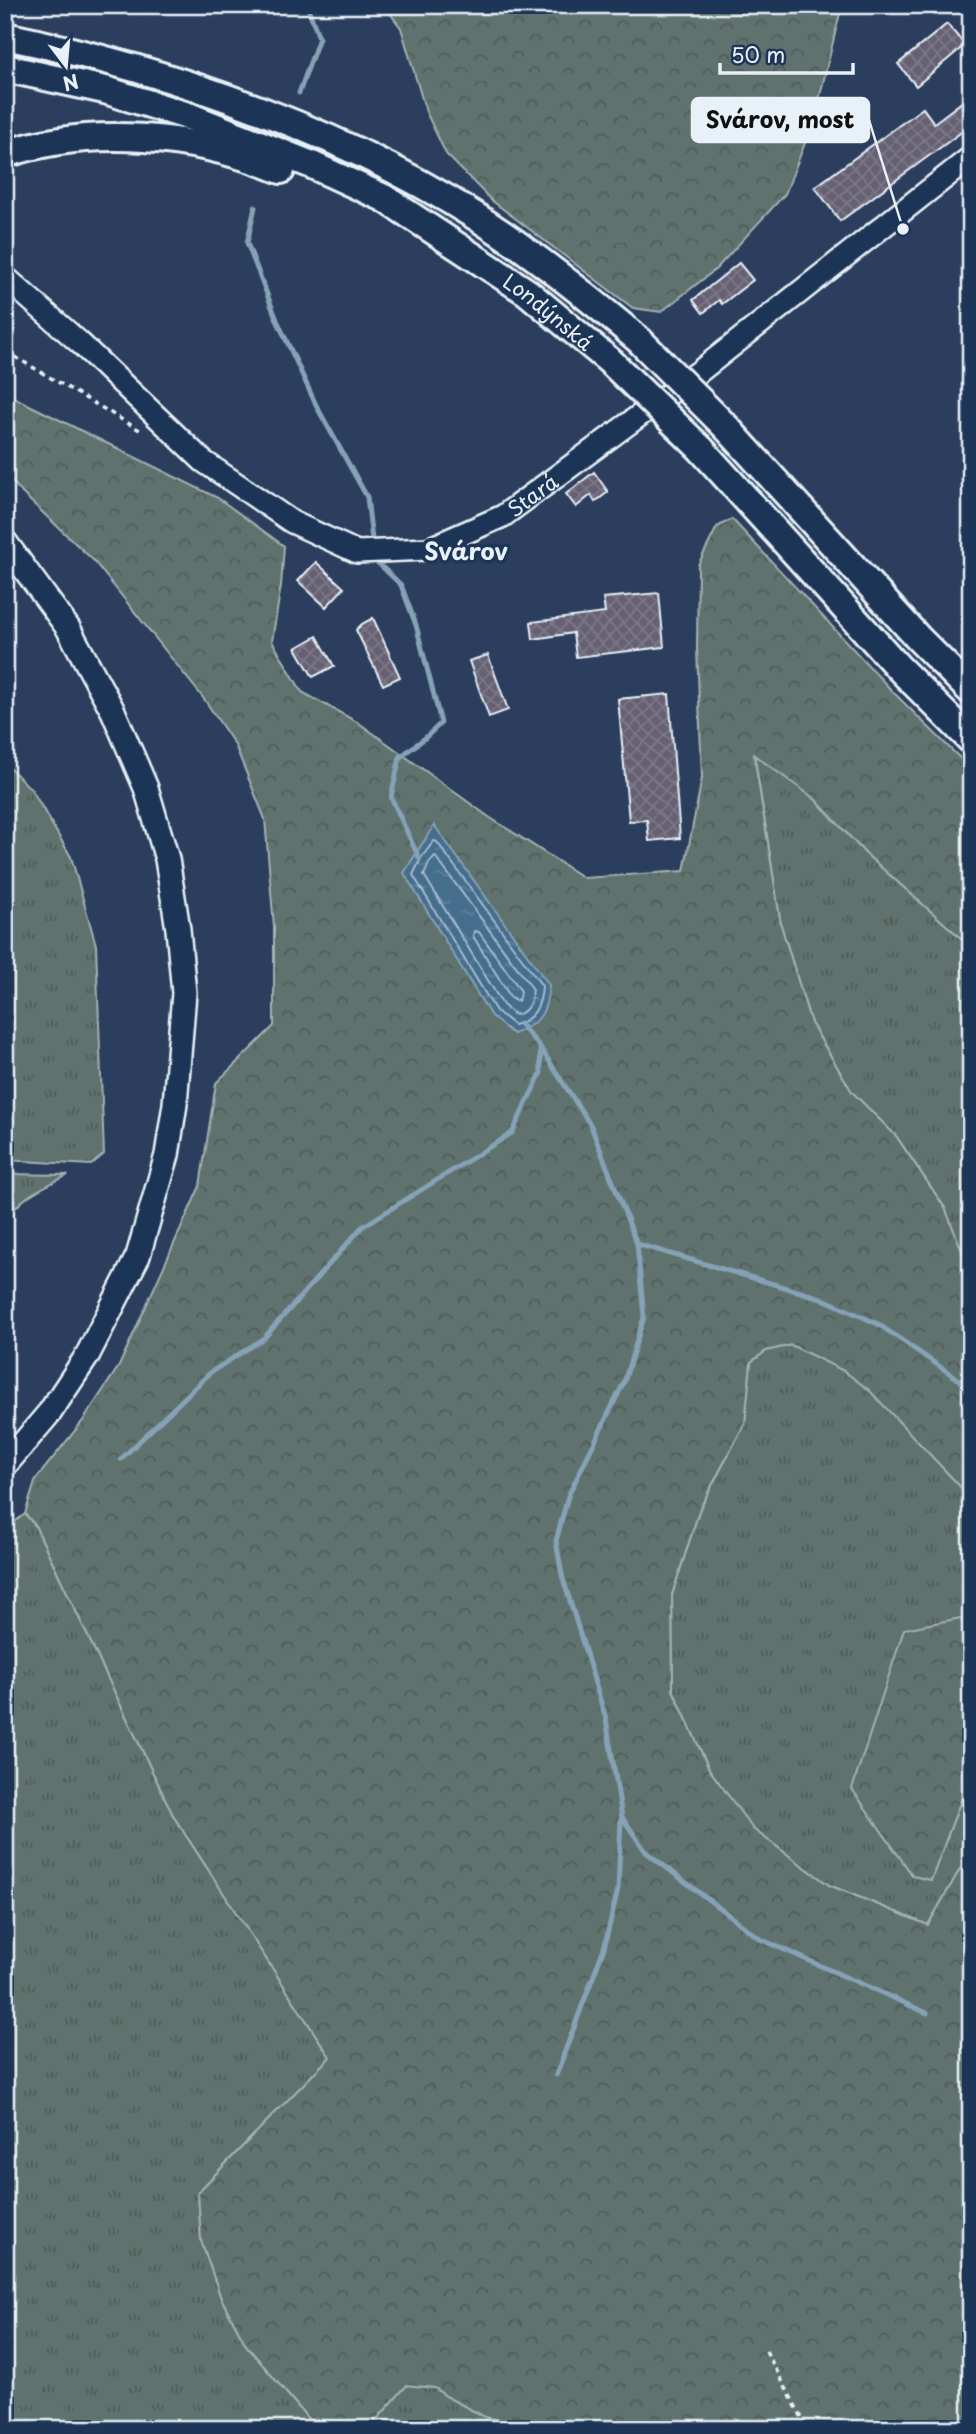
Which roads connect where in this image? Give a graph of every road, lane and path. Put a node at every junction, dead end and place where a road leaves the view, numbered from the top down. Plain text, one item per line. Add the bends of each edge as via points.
1 (5, 36) edge
2 (5, 68) edge
3 (5, 154) edge
4 (971, 156) edge
5 (429, 226) junction
6 (5, 277) edge
7 (5, 354) edge
8 (148, 436) dead end
9 (5, 542) edge
10 (971, 691) edge
11 (971, 740) edge
12 (9, 1362) dead end
13 (5, 1368) edge
14 (5, 1465) edge
15 (766, 2351) dead end
16 (808, 2429) edge

1 - 10 highway, Londýnská, bridge via 73,50 278,118 402,174 499,232 585,294 639,341 727,428
2 - 5 highway, Londýnská via 105,90 254,140 365,189
3 - 5 highway via 62,141 170,141 274,167
4 - 6 street, Stará via 700,372 503,516 428,549 357,552 292,522 203,461
5 - 11 highway, Londýnská, bridge via 527,292 611,362 699,448 898,667
7 - 8 path
9 - 14 main road via 68,628 113,711 146,788 167,859 184,993 169,1142 138,1256 87,1356 50,1412
12 - 13 path
15 - 16 path

